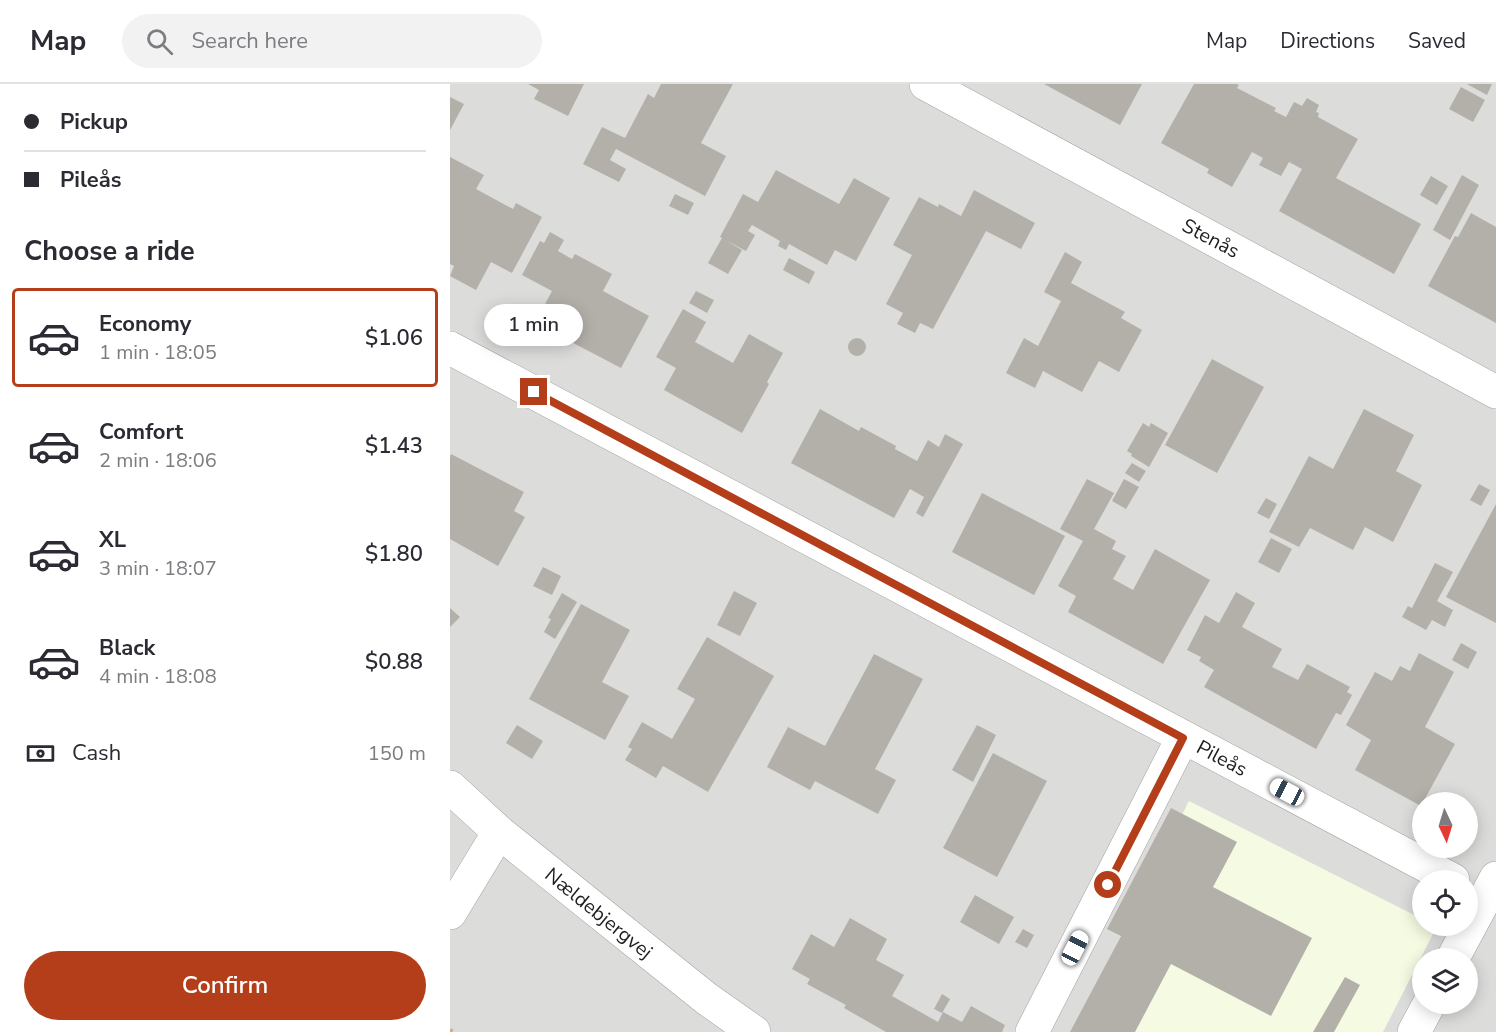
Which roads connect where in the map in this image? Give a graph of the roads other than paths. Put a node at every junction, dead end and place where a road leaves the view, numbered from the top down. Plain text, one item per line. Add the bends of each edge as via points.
1 (926, 84) edge
2 (450, 348) edge
3 (1496, 392) edge
4 (1183, 738) junction
5 (450, 787) edge
6 (499, 832) junction
7 (1434, 870) edge
8 (1486, 892) edge
9 (450, 913) edge
10 (1458, 948) edge
11 (1424, 1014) edge
12 (754, 1032) edge
13 (1032, 1032) edge
14 (1414, 1032) edge

1 - 3 street, Stenås
2 - 4 street, Pileås
4 - 7 street, Pileås
4 - 13 street
5 - 6 street, Nældebjergvej
6 - 9 street
6 - 12 street, Nældebjergvej via 707,999
8 - 10 street
11 - 14 street

